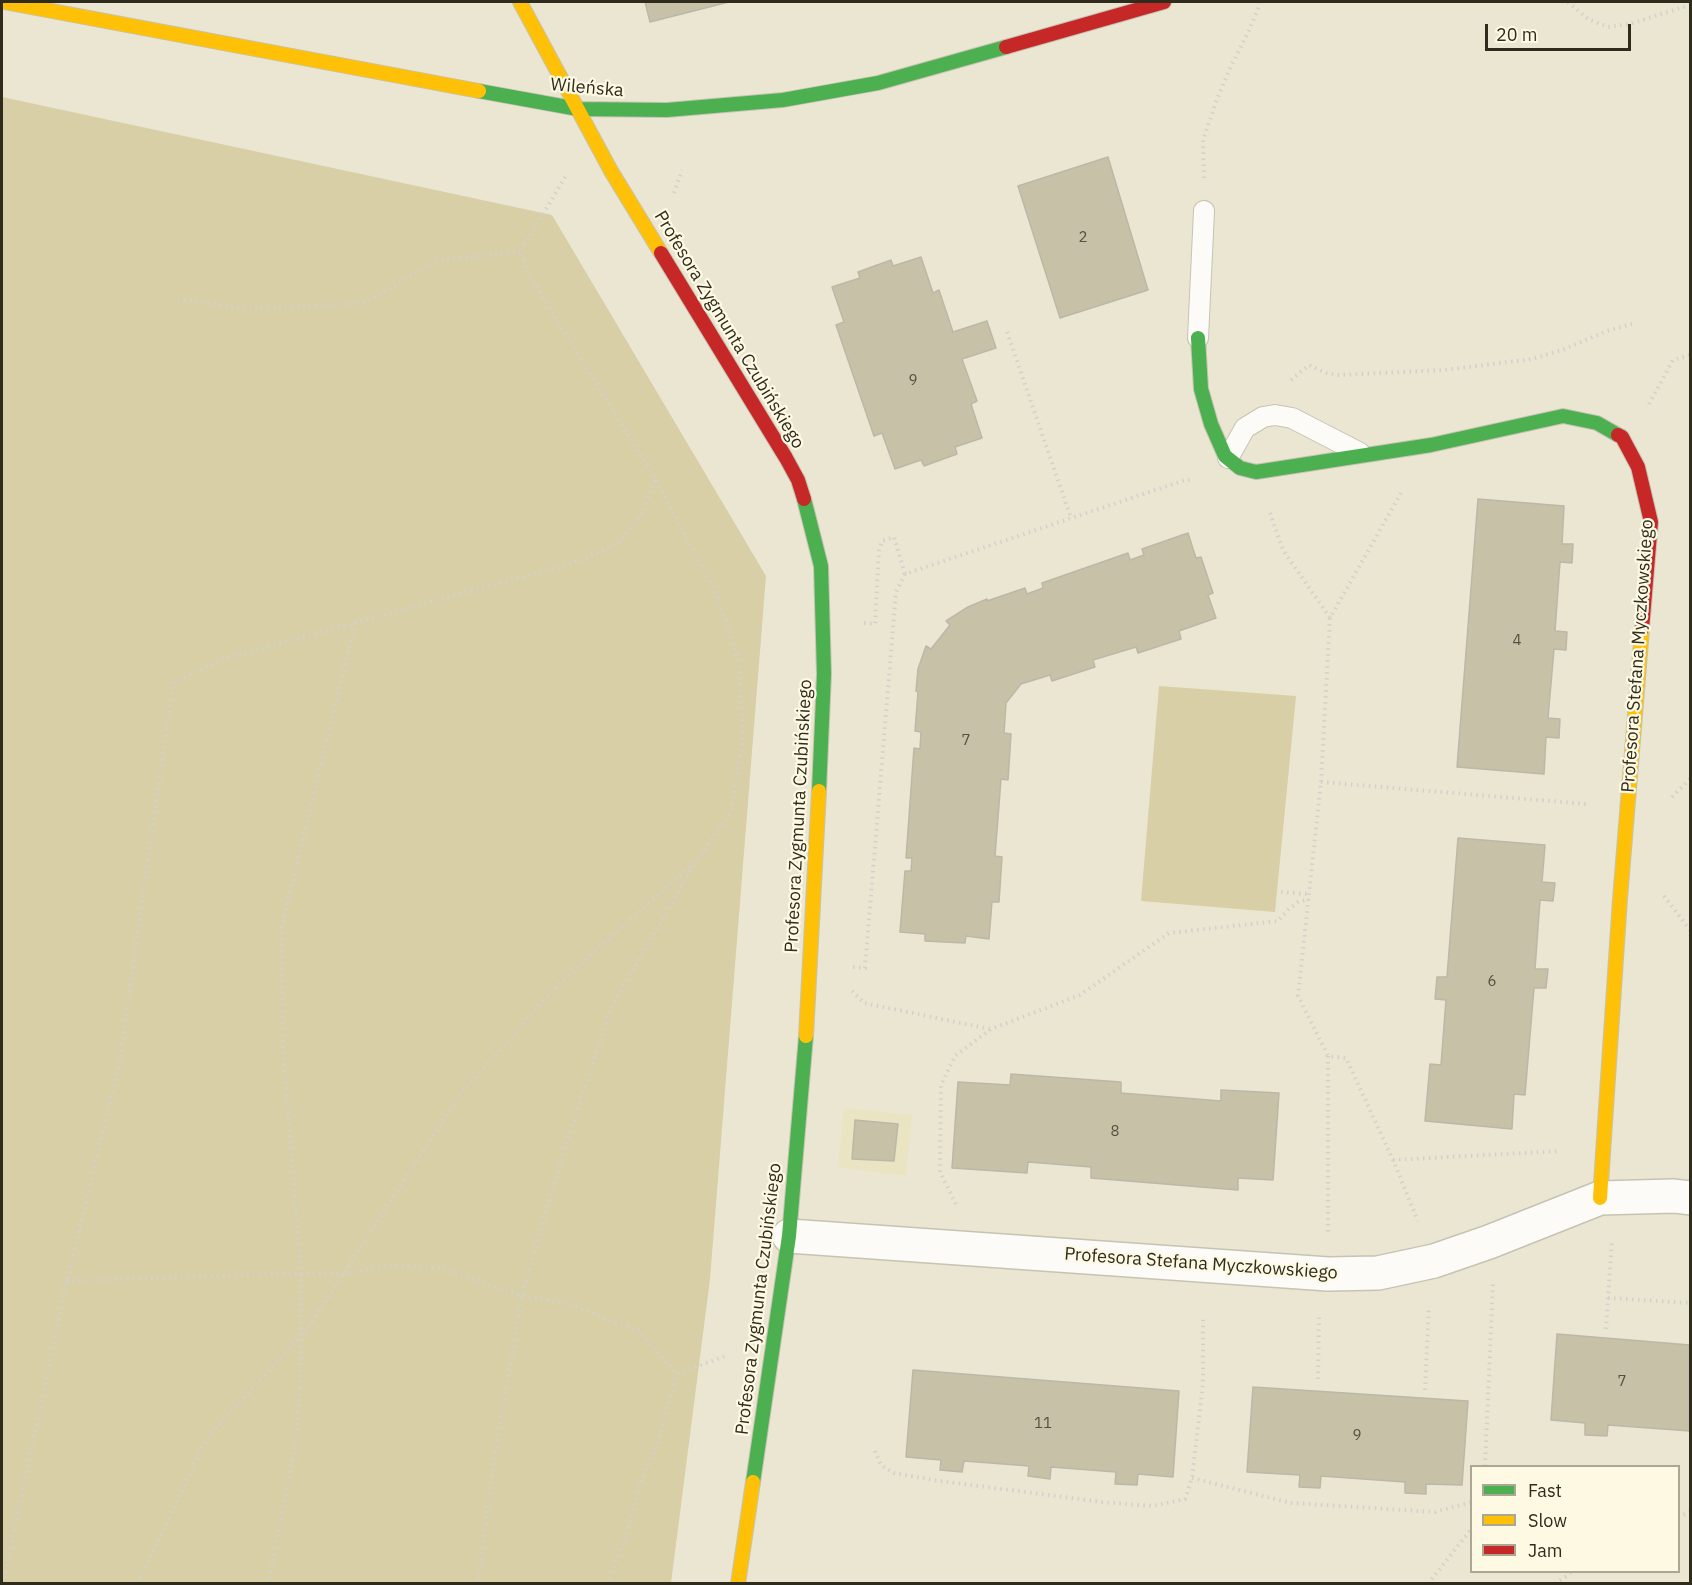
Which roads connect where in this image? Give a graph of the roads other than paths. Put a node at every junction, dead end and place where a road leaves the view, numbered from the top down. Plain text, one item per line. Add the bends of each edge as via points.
1 (4, 2) edge
2 (520, 2) edge
3 (1164, 2) edge
4 (578, 109) junction
5 (1204, 211) road end
6 (1198, 338) joint
7 (1363, 455) junction
8 (1234, 463) junction
9 (1600, 1198) junction
10 (1690, 1198) edge
11 (789, 1236) junction
12 (738, 1584) edge

1 - 4 street, Wileńska
2 - 4 street, Profesora Zygmunta Czubińskiego
3 - 4 street, Wileńska via 878,83 783,100 678,109
4 - 11 street, Profesora Zygmunta Czubińskiego via 798,480 822,566 824,674 810,961
5 - 6 lane
6 - 8 street via 1200,389 1211,424
7 - 8 street, Profesora Stefana Myczkowskiego via 1256,472
7 - 8 lane via 1292,418 1275,415 1245,428
7 - 9 street, Profesora Stefana Myczkowskiego via 1431,445 1563,416 1597,423 1622,437 1638,467 1651,522
9 - 10 street, Profesora Stefana Myczkowskiego
9 - 11 street, Profesora Stefana Myczkowskiego via 1489,1242 1378,1273 1324,1274
11 - 12 street, Profesora Zygmunta Czubińskiego

